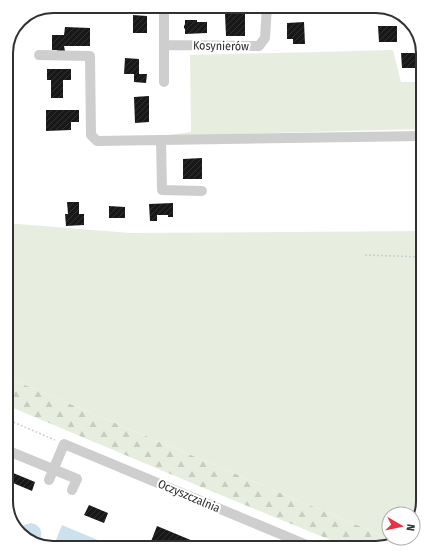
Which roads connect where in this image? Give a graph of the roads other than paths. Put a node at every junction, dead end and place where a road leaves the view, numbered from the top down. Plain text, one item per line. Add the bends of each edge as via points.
1 (164, 13) edge
2 (266, 13) edge
3 (164, 45) junction
4 (39, 55) dead end
5 (164, 82) dead end
6 (416, 136) edge
7 (161, 140) junction
8 (202, 191) dead end
9 (13, 453) edge
10 (53, 469) junction
11 (49, 480) dead end
12 (72, 490) dead end
13 (289, 541) edge

1 - 3 street
2 - 3 street, Kosynierów via 265,38 258,46
3 - 5 street
4 - 7 street via 90,56 91,135 97,141
6 - 7 street
7 - 8 street via 157,191
9 - 10 street
10 - 11 street
10 - 12 street via 77,479
10 - 13 street, Oczyszczalnia via 64,444

